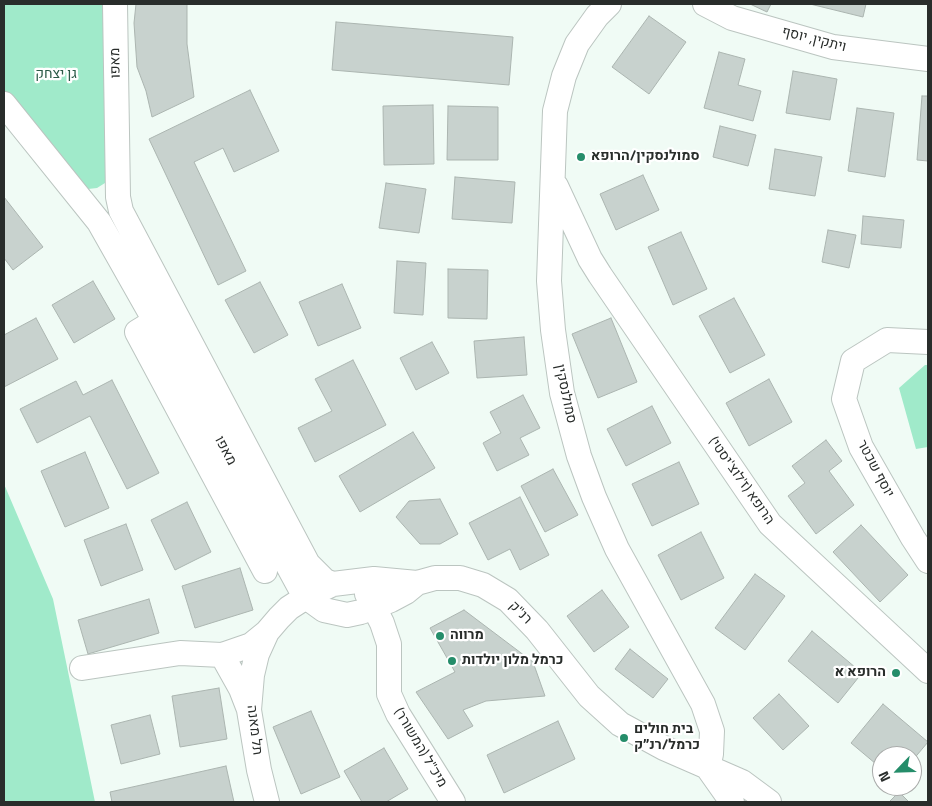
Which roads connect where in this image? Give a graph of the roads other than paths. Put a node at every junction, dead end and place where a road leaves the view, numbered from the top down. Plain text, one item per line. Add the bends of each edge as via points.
1 (115, 4) edge
2 (609, 4) edge
3 (705, 4) edge
4 (928, 59) edge
5 (4, 104) edge
6 (554, 182) junction
7 (117, 183) junction
8 (82, 200) junction
9 (550, 254) junction
10 (590, 259) junction
11 (155, 321) junction
12 (928, 342) edge
13 (928, 561) edge
14 (264, 572) dead end
15 (417, 583) junction
16 (344, 584) junction
17 (298, 602) junction
18 (375, 607) junction
19 (267, 632) junction
20 (222, 655) junction
21 (82, 668) dead end
22 (928, 671) edge
23 (249, 710) junction
24 (708, 768) junction
25 (267, 802) edge
26 (453, 802) edge
27 (732, 802) edge
28 (769, 802) edge

1 - 7 street, מאפו
2 - 6 street, סמולנסקין via 577,44 564,76 555,111
3 - 4 street, ויתקין, יוסף via 732,18 833,47
5 - 8 street, מאפו
6 - 9 street, סמולנסקין
6 - 10 street, הרופא (ז'לוצ'יסטי)
7 - 8 street via 100,199
7 - 16 street, מאפו via 118,204 124,218 308,564 325,581
8 - 11 street, מאפו via 99,222
9 - 10 street via 577,248
9 - 24 street, סמולנסקין via 553,330 562,393 579,456 617,548 703,704 712,731
10 - 22 street, הרופא (ז'לוצ'יסטי) via 770,524
11 - 14 street via 137,332
11 - 17 street, מאפו via 294,578
12 - 13 street, יוסף שכטר via 887,340 853,361 844,399 861,447
15 - 16 street, רנ"ק via 374,579
15 - 18 street, מאפו
15 - 24 street, רנ"ק via 436,578 460,578 483,585 508,600 537,630 589,696 620,724
16 - 17 street, רנ"ק
16 - 18 street, מיכ"ל (המשורר) via 364,590
17 - 18 street, מאפו via 347,614
17 - 19 street, תל מאנה
18 - 26 street, מיכ"ל (המשורר) via 388,644 389,694
19 - 20 street via 251,645
19 - 23 street, תל מאנה via 257,654
20 - 21 street via 180,653
20 - 23 street
23 - 25 street, תל מאנה
24 - 27 street
24 - 28 street, רנ"ק via 742,782

